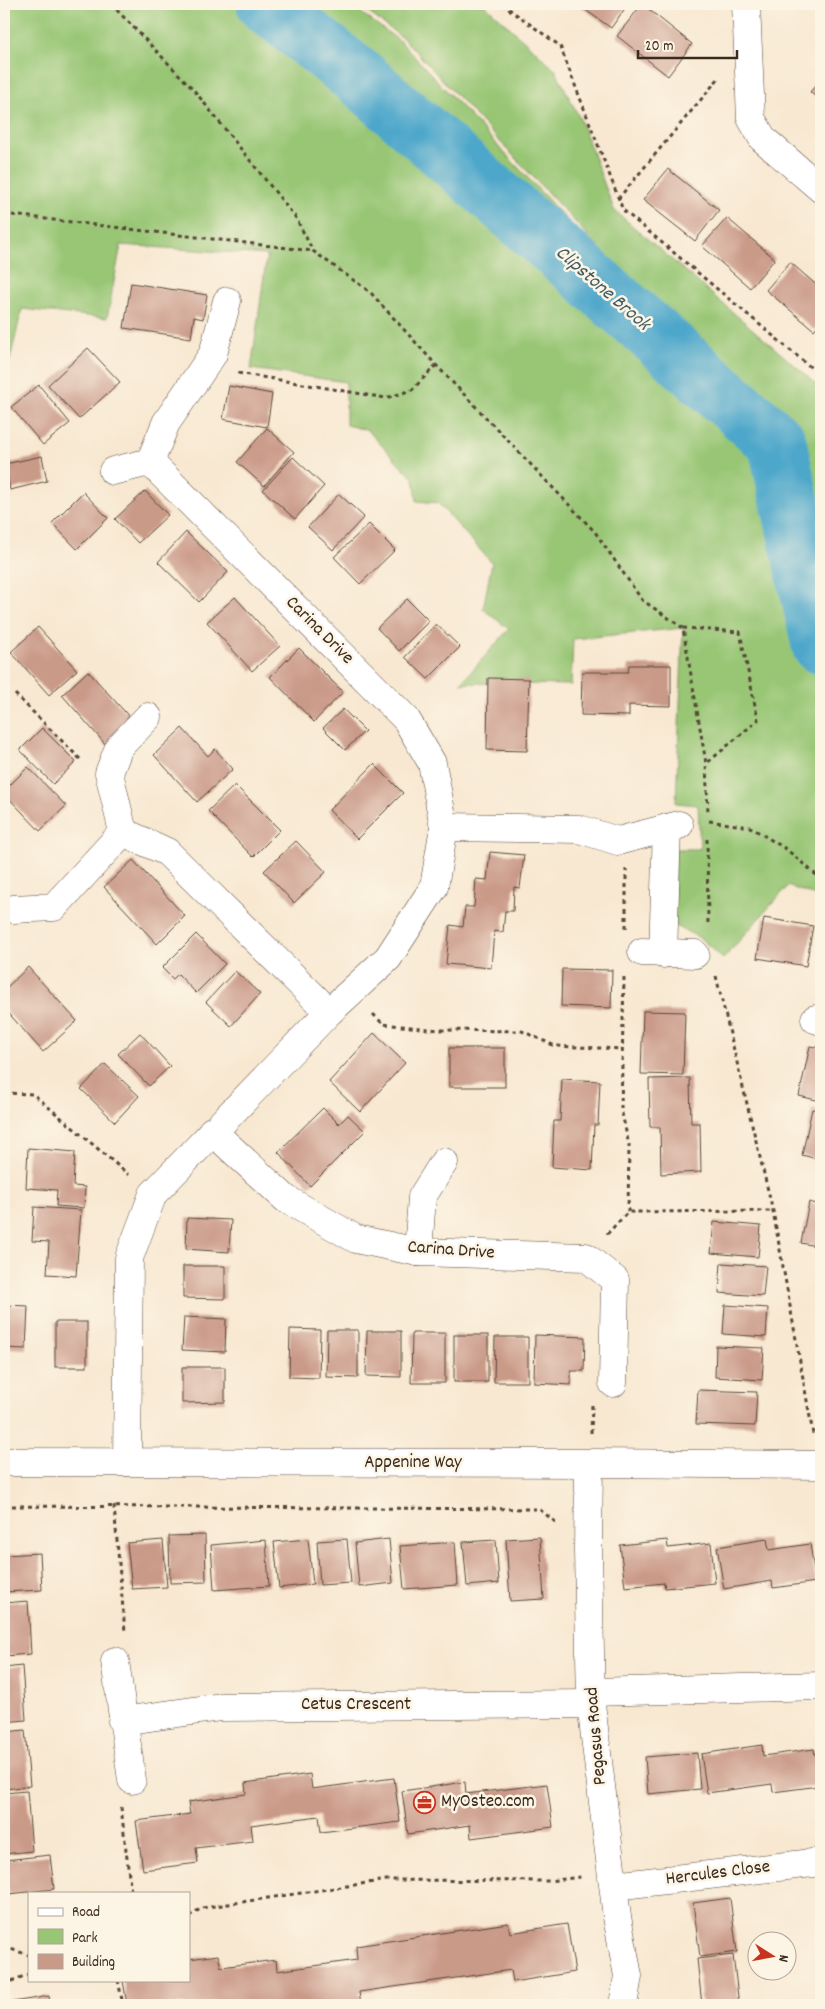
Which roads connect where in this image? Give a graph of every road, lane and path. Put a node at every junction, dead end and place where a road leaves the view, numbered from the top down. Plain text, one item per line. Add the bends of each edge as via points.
1 (112, 4) edge
2 (502, 4) edge
3 (746, 4) edge
4 (748, 42) junction
5 (821, 188) edge
6 (617, 199) junction
7 (4, 214) edge
8 (313, 250) junction
9 (227, 301) dead end
10 (436, 365) junction
11 (203, 367) junction
12 (821, 376) edge
13 (150, 462) junction
14 (113, 472) dead end
15 (684, 628) junction
16 (15, 694) dead end
17 (148, 717) dead end
18 (706, 763) junction
19 (109, 773) junction
20 (707, 821) junction
21 (673, 826) junction
22 (444, 827) junction
23 (124, 832) junction
24 (618, 841) junction
25 (821, 879) edge
26 (13, 910) dead end
27 (701, 945) joint
28 (639, 952) junction
29 (715, 973) dead end
30 (351, 992) junction
31 (329, 1012) junction
32 (622, 1049) junction
33 (4, 1093) edge
34 (212, 1131) junction
35 (444, 1162) dead end
36 (153, 1194) junction
37 (772, 1211) junction
38 (628, 1212) junction
39 (418, 1252) junction
40 (586, 1257) junction
41 (613, 1383) joint
42 (4, 1462) edge
43 (127, 1462) junction
44 (589, 1464) junction
45 (820, 1465) edge
46 (4, 1506) edge
47 (114, 1506) junction
48 (588, 1550) junction
49 (114, 1661) joint
50 (821, 1686) edge
51 (591, 1698) junction
52 (122, 1721) junction
53 (132, 1780) joint
54 (821, 1862) edge
55 (614, 1886) junction
56 (131, 1892) edge
57 (190, 1915) edge
58 (4, 1947) edge
59 (28, 1955) edge
60 (28, 1974) edge
61 (118, 1982) edge
62 (4, 1984) edge
63 (123, 2005) edge
64 (624, 2005) edge

1 - 8 path via 193,88 296,218
2 - 6 path via 560,46
3 - 4 street
4 - 5 street via 751,118 763,139
4 - 6 path
6 - 12 path via 622,210
7 - 8 path
8 - 10 path via 370,292
9 - 11 street via 212,354
10 - 11 path via 412,390 386,398
10 - 15 path via 595,532 642,600
11 - 13 street via 166,423
13 - 14 street
13 - 22 street, Carina Drive via 406,719 432,763
15 - 18 path
15 - 18 path via 740,632 758,720
16 - 19 path via 80,760
17 - 19 street via 119,747
18 - 20 path
19 - 23 street
20 - 21 path
20 - 25 path via 750,827 786,849
20 - 27 path
21 - 24 street
21 - 28 street
22 - 24 street via 579,829
22 - 30 street, Carina Drive via 434,887 388,958
23 - 26 street via 54,907
23 - 31 street via 167,852
24 - 28 path via 627,873
27 - 28 street
28 - 32 path
29 - 37 path
30 - 31 street, Carina Drive
30 - 32 path via 383,1024 439,1030 522,1031 555,1046
31 - 34 street, Carina Drive
32 - 38 path via 621,1110 629,1145
33 - 36 path via 33,1094
34 - 36 street, Carina Drive
34 - 39 street, Carina Drive via 286,1200 356,1239
35 - 39 street via 422,1197
36 - 43 street, Carina Drive via 129,1258
37 - 38 path
37 - 45 path
38 - 40 path
39 - 40 street, Carina Drive
40 - 41 street via 616,1280
41 - 44 path via 592,1400
42 - 43 street, Appenine Way
43 - 44 street, Appenine Way
44 - 45 street, Appenine Way
44 - 48 street, Pegasus Road
46 - 47 path
47 - 48 path via 539,1509
47 - 49 path via 126,1643
48 - 51 street, Pegasus Road
49 - 52 street
50 - 51 street, Cetus Crescent
51 - 52 street, Cetus Crescent via 221,1707
51 - 55 street, Pegasus Road
52 - 53 street
53 - 56 path via 120,1790
54 - 55 street, Hercules Close
55 - 57 path via 592,1875 549,1881 387,1880 202,1908
55 - 64 street, Pegasus Road via 628,1976
58 - 59 path
60 - 62 path
61 - 63 path

